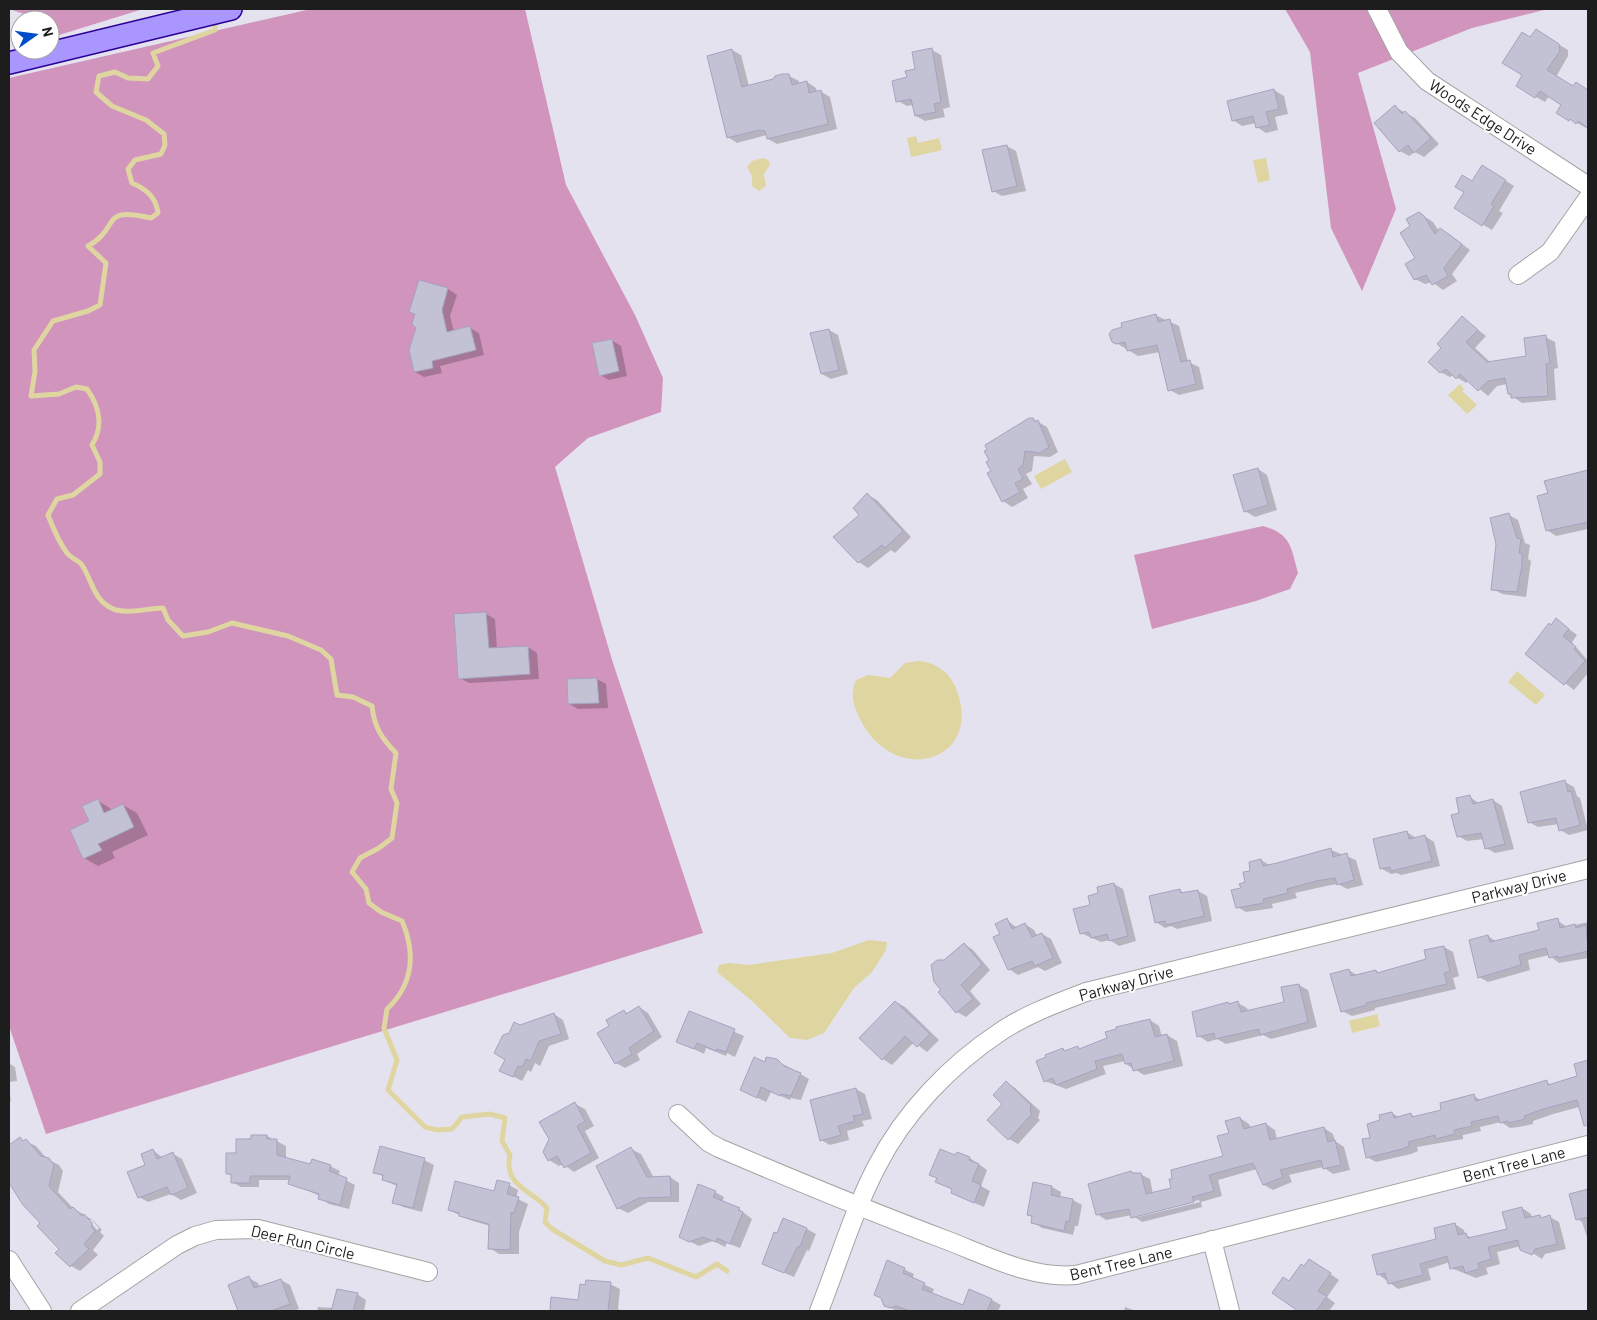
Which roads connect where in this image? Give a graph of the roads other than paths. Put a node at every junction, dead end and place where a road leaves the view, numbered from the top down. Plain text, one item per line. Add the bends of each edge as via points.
1 (1377, 9) edge
2 (228, 10) edge
3 (9, 63) edge
4 (1588, 186) edge
5 (1588, 198) edge
6 (1518, 275) dead end
7 (1588, 869) edge
8 (678, 1114) dead end
9 (1588, 1145) edge
10 (859, 1207) junction
11 (1212, 1240) junction
12 (9, 1260) edge
13 (428, 1272) dead end
14 (42, 1311) edge
15 (80, 1311) edge
16 (819, 1311) edge
17 (1230, 1311) edge

1 - 4 street, Woods Edge Drive via 1399,52 1427,81
2 - 3 main road
5 - 6 street via 1550,252
7 - 10 street, Parkway Drive via 1095,989 1058,1002 1001,1031 948,1074 896,1136 877,1166
8 - 10 street, Bent Tree Lane via 719,1148
9 - 11 street, Bent Tree Lane
10 - 11 street, Bent Tree Lane via 1047,1276 1076,1275
10 - 16 street, Parkway Drive
11 - 17 street
12 - 14 street
13 - 15 street, Deer Run Circle via 258,1229 216,1230 177,1244

